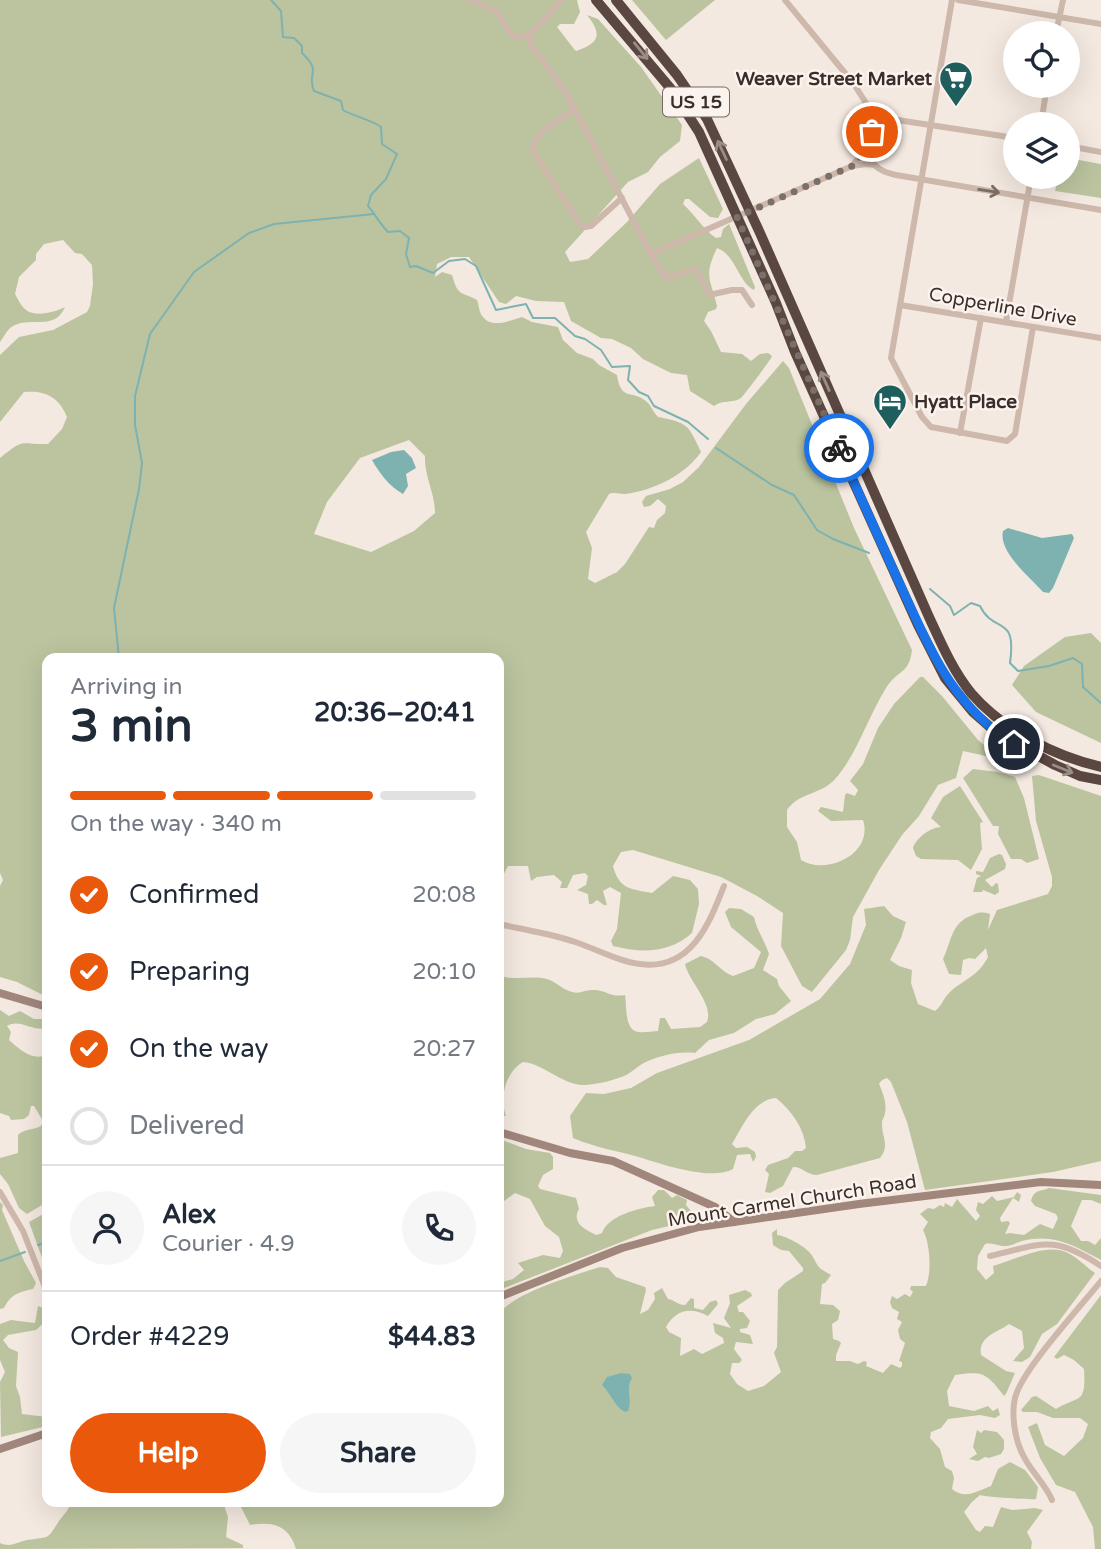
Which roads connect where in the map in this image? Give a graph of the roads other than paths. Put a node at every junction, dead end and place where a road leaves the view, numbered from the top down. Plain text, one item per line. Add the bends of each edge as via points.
1 (469, 0) edge
2 (562, 0) edge
3 (596, 0) edge
4 (615, 0) edge
5 (785, 0) edge
6 (952, 0) edge
7 (958, 0) edge
8 (1063, 0) edge
9 (1059, 17) junction
10 (1058, 21) edge
11 (1101, 24) edge
12 (531, 33) junction
13 (575, 109) junction
14 (880, 124) junction
15 (931, 125) junction
16 (1003, 136) edge
17 (868, 147) junction
18 (1080, 148) edge
19 (1101, 152) edge
20 (852, 166) junction
21 (875, 166) junction
22 (922, 180) junction
23 (1029, 189) edge
24 (1027, 197) junction
25 (622, 198) junction
26 (1101, 210) edge
27 (750, 212) junction
28 (737, 217) junction
29 (651, 254) junction
30 (752, 305) dead end
31 (900, 305) junction
32 (981, 318) junction
33 (1006, 322) junction
34 (1033, 327) junction
35 (1101, 338) edge
36 (960, 433) junction
37 (1101, 768) edge
38 (1101, 780) edge
39 (724, 886) dead end
40 (504, 925) edge
41 (0, 993) edge
42 (42, 1006) edge
43 (504, 1133) edge
44 (1101, 1185) edge
45 (0, 1192) edge
46 (734, 1222) junction
47 (990, 1256) dead end
48 (1101, 1266) edge
49 (42, 1279) edge
50 (1101, 1281) edge
51 (504, 1295) edge
52 (42, 1435) edge
53 (0, 1449) edge
54 (1052, 1500) dead end

1 - 12 street via 494,10 516,38
2 - 12 street
3 -> 28 highway, US 15 via 671,89 699,132
27 -> 4 highway, US 15 via 706,118
5 - 14 street via 854,83
6 - 15 street
7 - 9 street
8 - 9 street
9 - 10 street
9 - 11 street
12 - 13 street via 530,43
13 - 25 street
13 - 25 street via 538,136 533,151 585,227
14 - 15 street via 897,119
14 - 17 street
15 - 16 street
15 - 22 street
17 - 20 street
17 - 21 street
18 - 19 street
20 - 21 street
20 - 27 street
21 - 22 street
22 -> 24 street
22 - 31 street
23 - 24 street
24 - 26 street
24 - 33 street
25 - 29 street
27 - 28 street
37 -> 27 highway, US 15 via 1051,750 1004,723 970,691 956,670
28 - 29 street
28 -> 38 highway, US 15 via 945,678 998,734 1055,765
29 - 30 street via 666,278 696,269 709,295 742,290
31 - 32 street, Copperline Drive
31 - 36 street via 891,351 893,365 928,425
32 - 33 street, Copperline Drive
32 - 36 street
33 - 34 street, Copperline Drive
34 - 35 street, Copperline Drive
34 - 36 street via 1013,438 1004,441
39 - 40 street via 693,946 678,957 651,964
41 - 42 main road
43 - 46 main road via 613,1161 715,1206
44 - 46 main road, Mount Carmel Church Road via 1041,1182
45 - 49 street via 23,1231
46 - 51 main road, Mount Carmel Church Road via 674,1232 622,1248
47 - 48 street via 1039,1243 1060,1244
50 - 54 street via 1033,1366 1015,1397 1016,1435 1023,1455
52 - 53 main road

